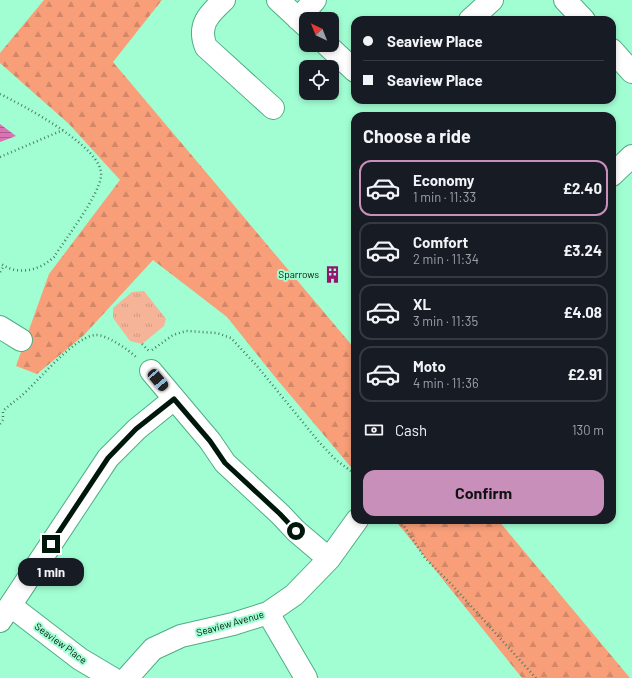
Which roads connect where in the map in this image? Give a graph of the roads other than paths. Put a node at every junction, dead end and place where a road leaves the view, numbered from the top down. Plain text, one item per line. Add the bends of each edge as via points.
1 (224, 0) edge
2 (278, 0) edge
3 (315, 0) edge
4 (492, 0) edge
5 (565, 0) edge
6 (308, 12) edge
7 (474, 16) edge
8 (580, 16) edge
9 (299, 19) edge
10 (335, 52) edge
11 (616, 54) edge
12 (351, 67) edge
13 (632, 72) edge
14 (273, 108) dead end
15 (632, 156) edge
16 (616, 171) edge
17 (0, 327) edge
18 (21, 340) dead end
19 (150, 361) road end
20 (174, 399) junction
21 (354, 524) edge
22 (329, 559) junction
23 (268, 613) junction
24 (5, 614) edge
25 (112, 678) edge
26 (127, 678) edge
27 (306, 678) edge

1 - 14 street via 209,15 203,27 204,43
2 - 9 street
3 - 6 street
4 - 7 street
5 - 8 street
10 - 12 street
11 - 13 street
15 - 16 street
17 - 18 street
19 - 20 street
20 - 22 street via 225,463
20 - 24 street, Seaview Place via 136,429 108,458
21 - 22 street, Seaview Avenue
22 - 23 street, Seaview Avenue via 294,595
23 - 26 street, Seaview Avenue via 181,636 153,649
23 - 27 street
24 - 25 street, Seaview Place

